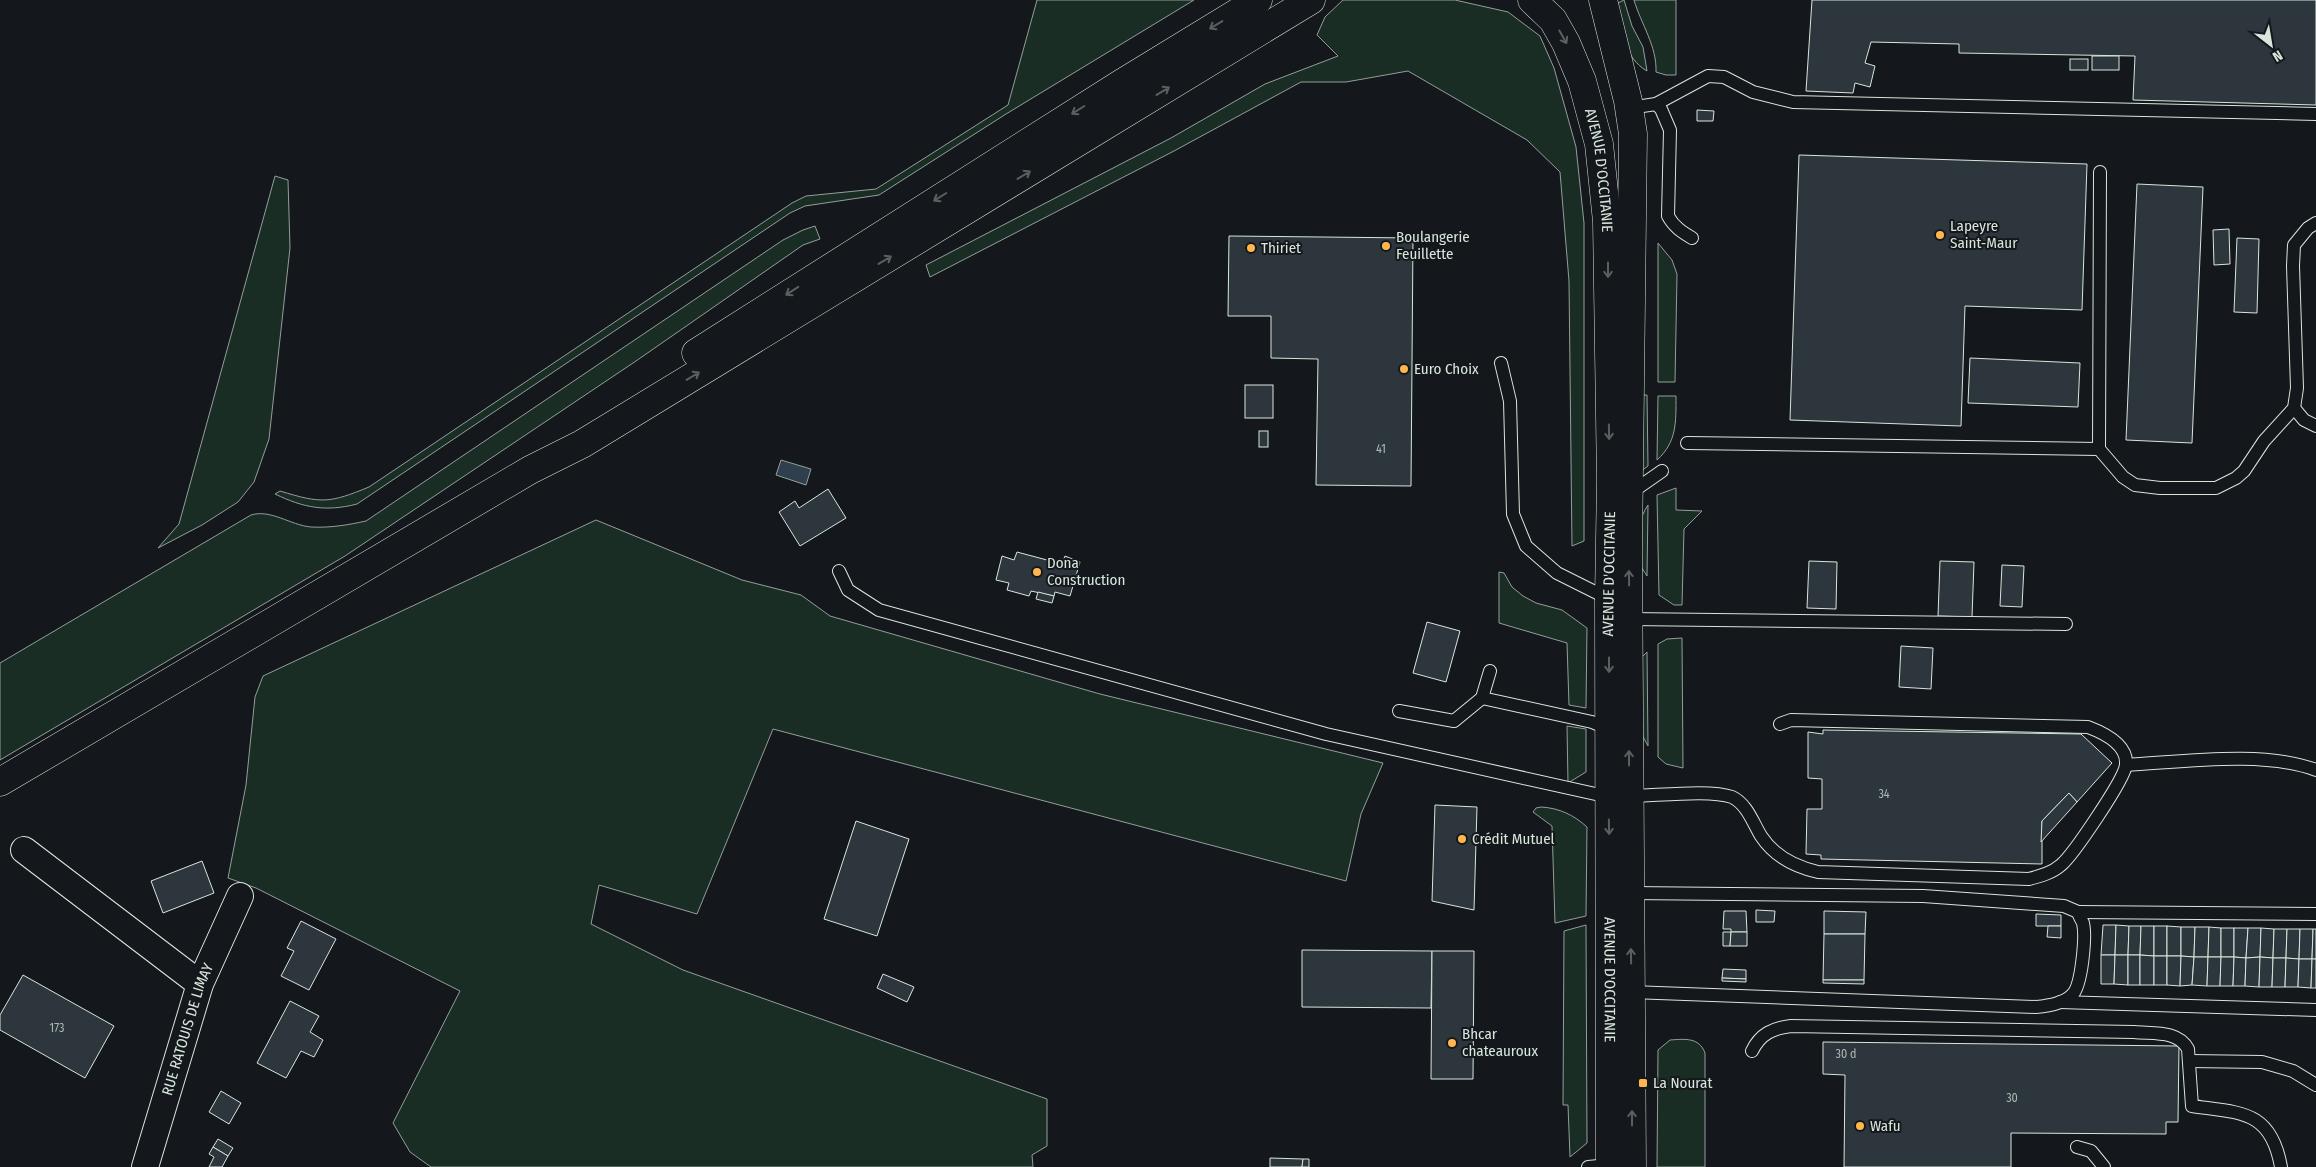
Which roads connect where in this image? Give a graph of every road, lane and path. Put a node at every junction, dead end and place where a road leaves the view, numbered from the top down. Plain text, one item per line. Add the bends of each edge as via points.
1 (1258, 0) edge
2 (1311, 0) edge
3 (1532, 0) edge
4 (1603, 0) edge
5 (1656, 104) junction
6 (1629, 108) junction
7 (2316, 114) edge
8 (2100, 172) dead end
9 (2316, 223) edge
10 (1692, 238) dead end
11 (1501, 363) dead end
12 (2294, 408) junction
13 (2316, 426) edge
14 (1687, 443) dead end
15 (2100, 450) junction
16 (530, 470) junction
17 (1662, 471) dead end
18 (1629, 494) junction
19 (839, 571) dead end
20 (1609, 599) junction
21 (1629, 619) junction
22 (2066, 624) dead end
23 (1490, 671) dead end
24 (1482, 698) junction
25 (1399, 711) dead end
26 (1780, 724) dead end
27 (1609, 728) junction
28 (2126, 765) junction
29 (2316, 770) edge
30 (0, 782) edge
31 (1619, 796) junction
32 (24, 850) dead end
33 (1630, 893) junction
34 (240, 896) dead end
35 (2078, 912) junction
36 (2316, 914) edge
37 (200, 984) junction
38 (1632, 992) junction
39 (2060, 1002) junction
40 (2316, 1010) edge
41 (1752, 1051) dead end
42 (2189, 1061) junction
43 (2316, 1085) edge
44 (2077, 1147) dead end
45 (1610, 1166) edge
46 (145, 1167) edge
47 (2104, 1167) edge
48 (2281, 1167) edge

1 -> 16 main road via 849,254 568,436
16 -> 2 main road via 582,444
3 -> 20 main road, AVENUE D'OCCITANIE via 1553,20 1566,43 1582,81 1599,144 1607,221
4 - 6 main road, AVENUE D'OCCITANIE
5 - 6 lane
5 - 7 lane via 1708,76 1724,77 1753,92 1793,102
5 - 10 lane via 1670,130 1668,216 1681,232
6 - 18 main road, AVENUE D'OCCITANIE via 1633,134
8 - 15 lane
9 - 12 lane via 2294,245 2297,388
11 - 20 lane via 1510,401 1513,514 1526,546 1557,573
12 - 13 lane via 2304,420
12 - 15 lane via 2264,440 2244,471 2216,488 2135,485 2123,477
14 - 15 lane
16 - 30 main road
17 - 18 lane
21 -> 18 main road, AVENUE D'OCCITANIE
19 - 31 lane via 848,590 879,610 1326,734
20 -> 27 main road, AVENUE D'OCCITANIE
21 - 22 lane
31 -> 21 main road, AVENUE D'OCCITANIE
23 - 24 lane
24 - 25 lane via 1454,721
24 - 27 lane
26 - 28 lane via 1791,720 2088,727 2117,742
27 - 31 main road, AVENUE D'OCCITANIE
28 - 29 lane via 2253,759 2300,764
28 - 31 lane via 2095,821 2066,860 2052,871 2029,879 1818,872 1787,861 1773,849 1734,798 1719,793
31 - 33 main road, AVENUE D'OCCITANIE
31 -> 45 main road, AVENUE D'OCCITANIE
32 - 37 street
33 - 35 lane via 1923,896 2064,906
38 -> 33 main road, AVENUE D'OCCITANIE
34 - 37 street, RUE RATOUIS DE LIMAY
35 - 36 lane
35 - 39 lane via 2084,940 2079,984 2073,995
37 - 46 street, RUE RATOUIS DE LIMAY
38 - 39 lane via 2036,1007
45 -> 38 main road, AVENUE D'OCCITANIE
39 - 40 lane
41 - 42 lane via 1765,1033 1791,1026 2124,1032 2175,1035 2184,1041
42 - 43 lane via 2262,1062 2293,1071
42 - 48 lane via 2192,1106 2253,1118 2268,1129 2277,1147
44 - 47 lane via 2092,1151

